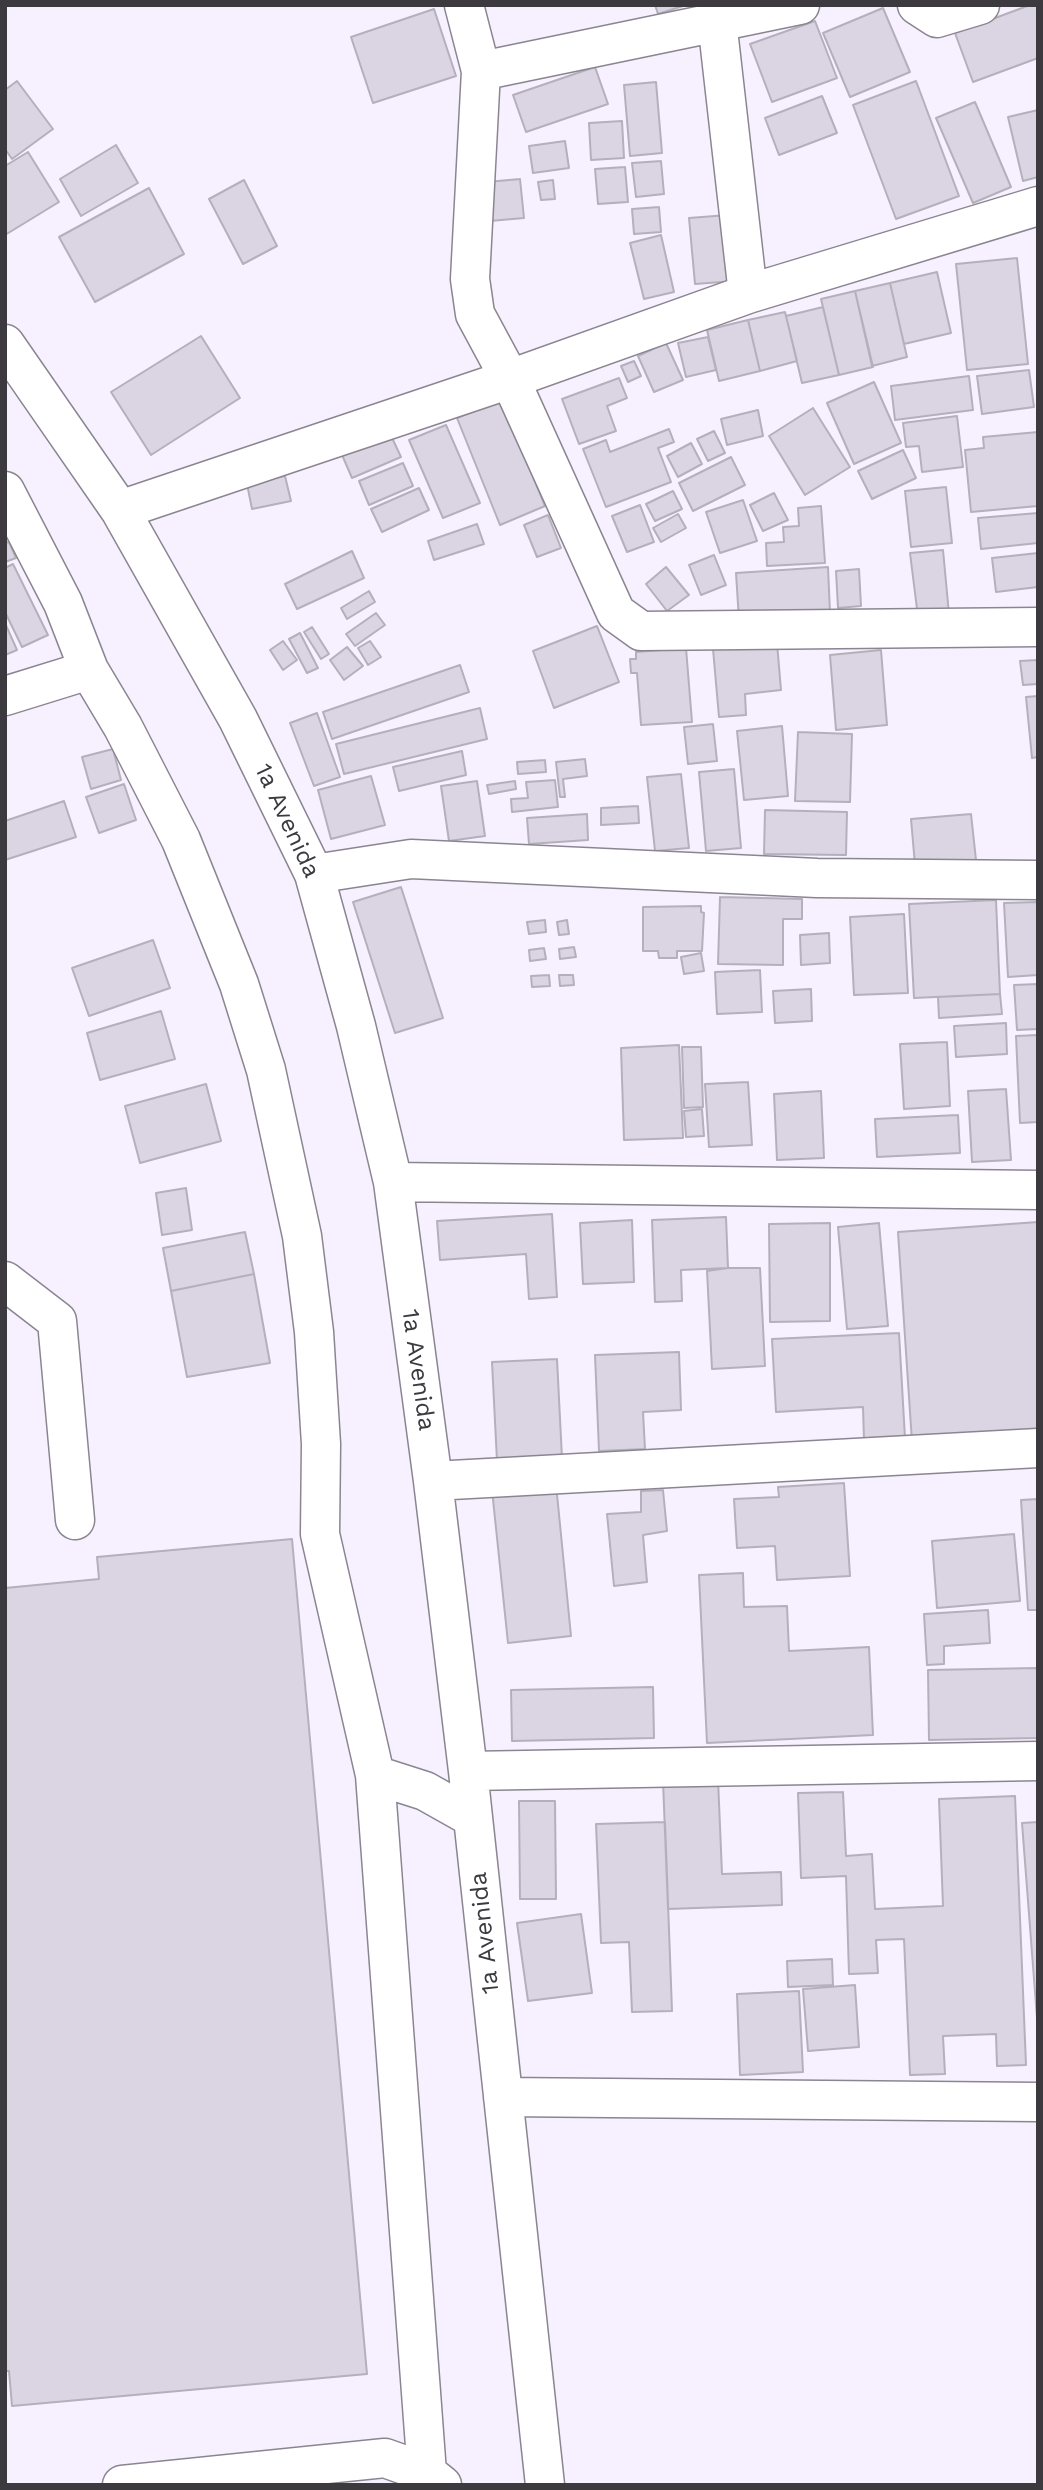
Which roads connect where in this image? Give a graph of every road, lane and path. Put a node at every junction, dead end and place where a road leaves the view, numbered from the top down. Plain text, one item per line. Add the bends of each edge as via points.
1 (464, 5) edge
2 (800, 5) edge
3 (917, 5) edge
4 (980, 5) edge
5 (717, 21) junction
6 (481, 71) junction
7 (1037, 213) edge
8 (748, 294) junction
9 (5, 344) edge
10 (510, 379) junction
11 (5, 491) edge
12 (120, 510) junction
13 (1038, 627) edge
14 (89, 670) junction
15 (5, 696) edge
16 (314, 874) junction
17 (1038, 880) edge
18 (393, 1182) junction
19 (1038, 1190) edge
20 (5, 1281) edge
21 (1038, 1447) edge
22 (433, 1481) junction
23 (75, 1520) dead end
24 (1038, 1761) edge
25 (468, 1771) junction
26 (374, 1775) junction
27 (473, 1818) junction
28 (503, 2097) junction
29 (1038, 2102) edge
30 (435, 2479) edge
31 (121, 2485) edge
32 (545, 2485) edge

1 - 6 street
2 - 5 street
3 - 4 street via 937,18
5 - 6 street
5 - 8 street
6 - 10 street via 470,279 475,314
7 - 8 street
8 - 10 street
9 - 12 street, 1a Avenida
10 - 12 street
10 - 13 street via 616,613 640,631
11 - 14 street via 63,603
12 - 16 street, 1a Avenida via 238,719
14 - 15 street
14 - 26 street via 181,840 239,984 266,1070 302,1236 314,1332 321,1444 320,1534
16 - 17 street via 411,859 817,878
16 - 18 street, 1a Avenida
18 - 19 street
18 - 22 street, 1a Avenida
20 - 23 street via 57,1321
21 - 22 street
22 - 25 street, 1a Avenida
24 - 25 street
25 - 27 street, 1a Avenida
26 - 27 street via 425,1791
26 - 30 street
27 - 28 street, 1a Avenida
28 - 29 street
28 - 32 street, 1a Avenida
30 - 31 street via 385,2458

